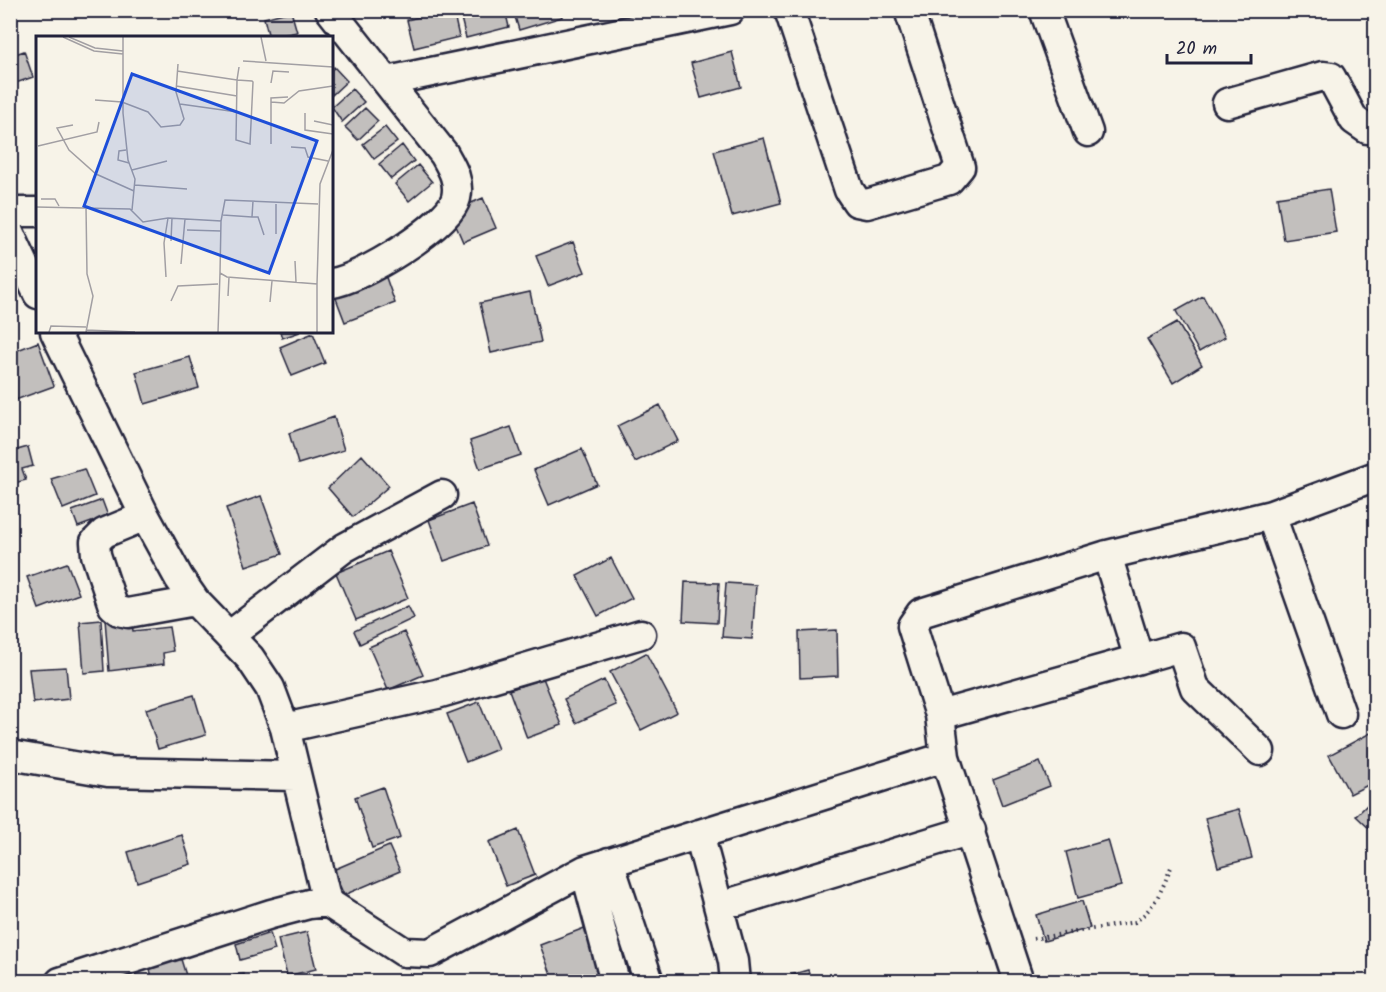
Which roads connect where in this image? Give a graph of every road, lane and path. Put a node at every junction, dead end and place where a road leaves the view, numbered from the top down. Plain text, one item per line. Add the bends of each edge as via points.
1 (330, 10) edge
2 (730, 10) edge
3 (789, 10) edge
4 (909, 10) edge
5 (1044, 10) edge
6 (388, 81) junction
7 (1227, 103) dead end
8 (1376, 128) edge
9 (1088, 132) dead end
10 (10, 212) edge
11 (36, 212) edge
12 (10, 234) edge
13 (333, 284) edge
14 (36, 290) edge
15 (55, 333) edge
16 (1376, 476) edge
17 (442, 495) dead end
18 (145, 516) junction
19 (1271, 516) junction
20 (1107, 555) junction
21 (195, 601) junction
22 (641, 634) dead end
23 (229, 636) junction
24 (1139, 659) junction
25 (1341, 714) dead end
26 (940, 716) junction
27 (285, 728) junction
28 (1260, 751) dead end
29 (10, 755) edge
30 (945, 757) junction
31 (295, 776) junction
32 (970, 830) junction
33 (699, 834) junction
34 (1172, 865) dead end
35 (597, 866) junction
36 (737, 901) dead end
37 (327, 902) junction
38 (1008, 944) junction
39 (60, 981) edge
40 (615, 981) edge
41 (649, 981) edge
42 (735, 981) edge
43 (1019, 981) edge

1 - 6 street
2 - 6 street
3 - 4 street via 849,190 856,202 867,204 949,180 960,167
5 - 9 street
6 - 13 street via 453,170 456,200 439,221 405,247
7 - 8 street via 1331,77 1354,120 1367,129
10 - 11 street
12 - 14 street
15 - 18 street
16 - 19 street
17 - 23 street via 344,548
18 - 21 street
18 - 21 street via 104,533 95,543 113,606 128,613
19 - 20 street
19 - 25 street
20 - 24 street
20 - 26 street via 921,613 912,626
21 - 23 street
22 - 27 street via 437,694
23 - 27 street via 261,672
24 - 26 street
24 - 28 street via 1181,647 1195,688
26 - 30 street
27 - 31 street
29 - 31 street via 108,772
30 - 32 street
30 - 33 street
31 - 37 street
32 - 36 street
32 - 38 street
33 - 35 street
33 - 42 street
34 - 38 path via 1158,900 1135,922
35 - 37 street via 430,953 404,952
35 - 40 street
35 - 41 street
37 - 39 street via 271,914
38 - 43 street

